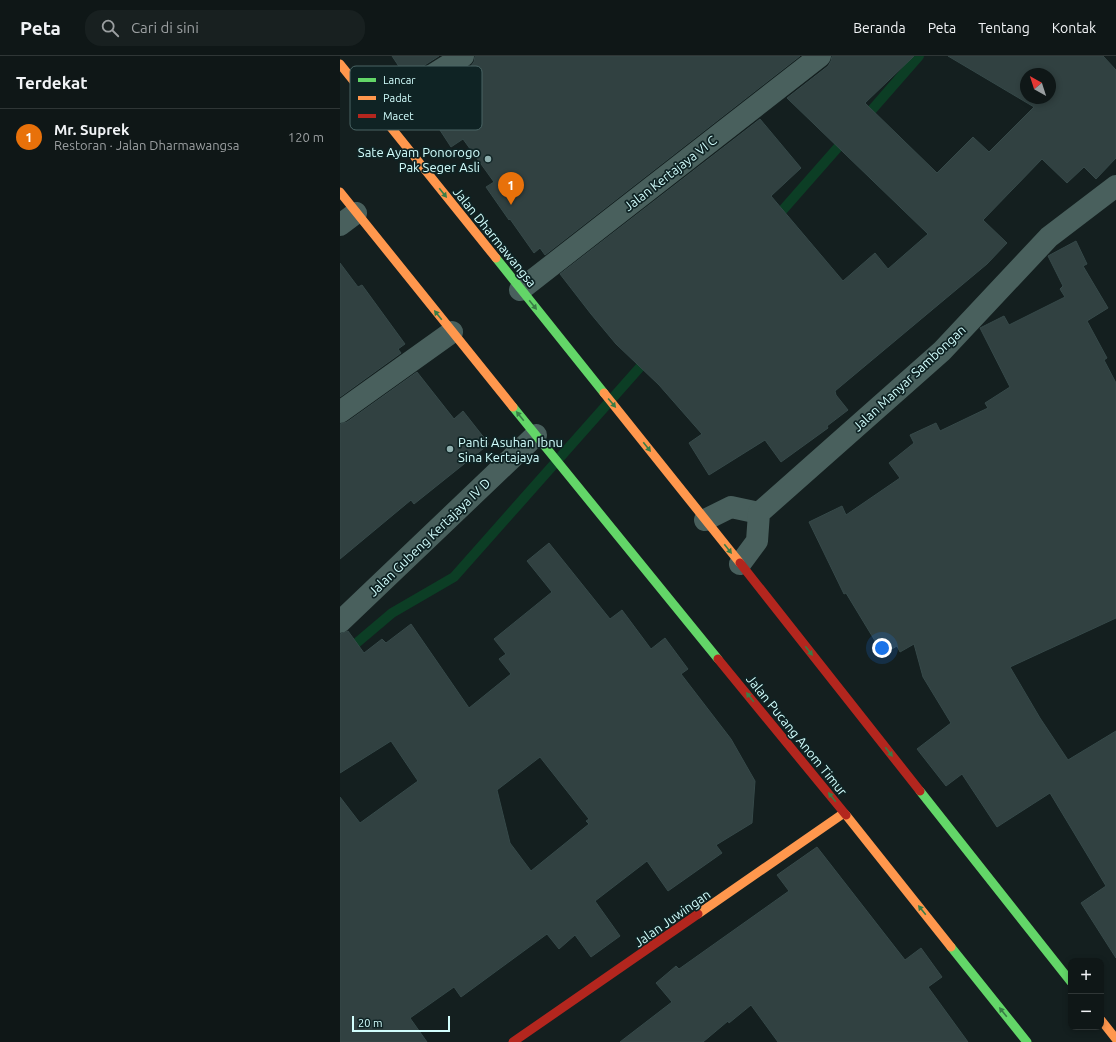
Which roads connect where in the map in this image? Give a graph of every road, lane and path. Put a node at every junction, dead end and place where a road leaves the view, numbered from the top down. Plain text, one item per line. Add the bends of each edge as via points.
1 (463, 56) edge
2 (820, 56) edge
3 (340, 64) edge
4 (447, 66) edge
5 (350, 76) edge
6 (393, 130) edge
7 (1116, 186) edge
8 (340, 192) edge
9 (348, 219) edge
10 (520, 290) junction
11 (452, 332) junction
12 (340, 412) edge
13 (540, 441) junction
14 (759, 512) junction
15 (705, 520) junction
16 (740, 564) junction
17 (340, 622) edge
18 (844, 812) junction
19 (1068, 978) edge
20 (1104, 1024) edge
21 (1116, 1039) edge
22 (513, 1042) edge
23 (1027, 1042) edge

1 - 4 street
2 - 10 street, Jalan Kertajaya VI C
3 - 5 main road, Jalan Dharmawangsa
6 -> 10 main road, Jalan Dharmawangsa
7 - 14 street, Jalan Manyar Sambongan via 1049,237 942,351
8 - 9 main road
11 -> 9 main road
10 -> 15 main road, Jalan Dharmawangsa
11 - 12 street
13 -> 11 main road
13 - 17 street, Jalan Gubeng Kertajaya IV D
18 -> 13 main road, Jalan Pucang Anom Timur
14 - 15 street via 731,507
14 - 16 street via 757,541
15 -> 16 main road
16 -> 19 main road
18 - 22 main road, Jalan Juwingan
23 -> 18 main road, Jalan Pucang Anom Timur
20 - 21 main road

